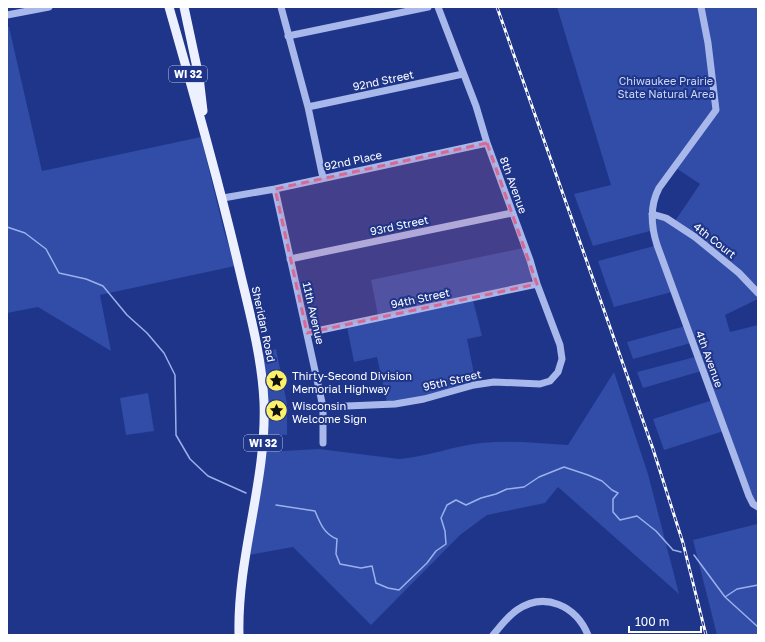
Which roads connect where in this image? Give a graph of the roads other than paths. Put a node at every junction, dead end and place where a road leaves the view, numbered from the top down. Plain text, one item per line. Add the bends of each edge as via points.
1 (49, 7) edge
2 (169, 7) edge
3 (184, 7) edge
4 (281, 7) edge
5 (428, 7) edge
6 (438, 7) edge
7 (701, 7) edge
8 (40, 8) edge
9 (7, 15) edge
10 (288, 36) junction
11 (463, 74) junction
12 (308, 107) junction
13 (207, 140) junction
14 (487, 142) junction
15 (323, 178) junction
16 (275, 189) junction
17 (223, 198) junction
18 (512, 213) junction
19 (652, 214) junction
20 (290, 259) junction
21 (537, 284) junction
22 (758, 293) edge
23 (307, 333) junction
24 (558, 372) joint
25 (323, 407) junction
26 (323, 443) dead end
27 (758, 507) edge
28 (238, 635) edge
29 (493, 635) edge
30 (588, 635) edge

1 - 8 street
2 - 13 main road, Sheridan Road / WI 32
3 - 13 main road, Sheridan Road / WI 32 via 199,77
4 - 10 street
5 - 10 street
6 - 11 street, 8th Avenue
7 - 19 street via 716,110 659,188 655,195
8 - 9 street
10 - 12 street
11 - 12 street, 92nd Street
11 - 14 street, 8th Avenue
12 - 15 street
13 - 17 main road, Sheridan Road / WI 32
14 - 15 street, 92nd Place
14 - 18 street, 8th Avenue
15 - 16 street, 92nd Place
16 - 17 street, 92nd Place
16 - 20 street, 11th Avenue
17 - 28 main road, Sheridan Road / WI 32 via 253,327 262,374 264,402 263,449 241,580
18 - 20 street, 93rd Street
18 - 21 street, 8th Avenue
19 - 22 street, 4th Court via 666,218 695,237 739,273
19 - 27 street, 4th Avenue via 652,231 657,245 748,496
20 - 23 street, 11th Avenue
21 - 23 street, 94th Street
21 - 24 street, 8th Avenue via 560,345 562,358
23 - 25 street, 11th Avenue
24 - 25 street, 95th Street via 550,381 540,384 494,382 395,404
25 - 26 street, 11th Avenue
29 - 30 street via 516,610 540,602 560,604 569,609 585,627

